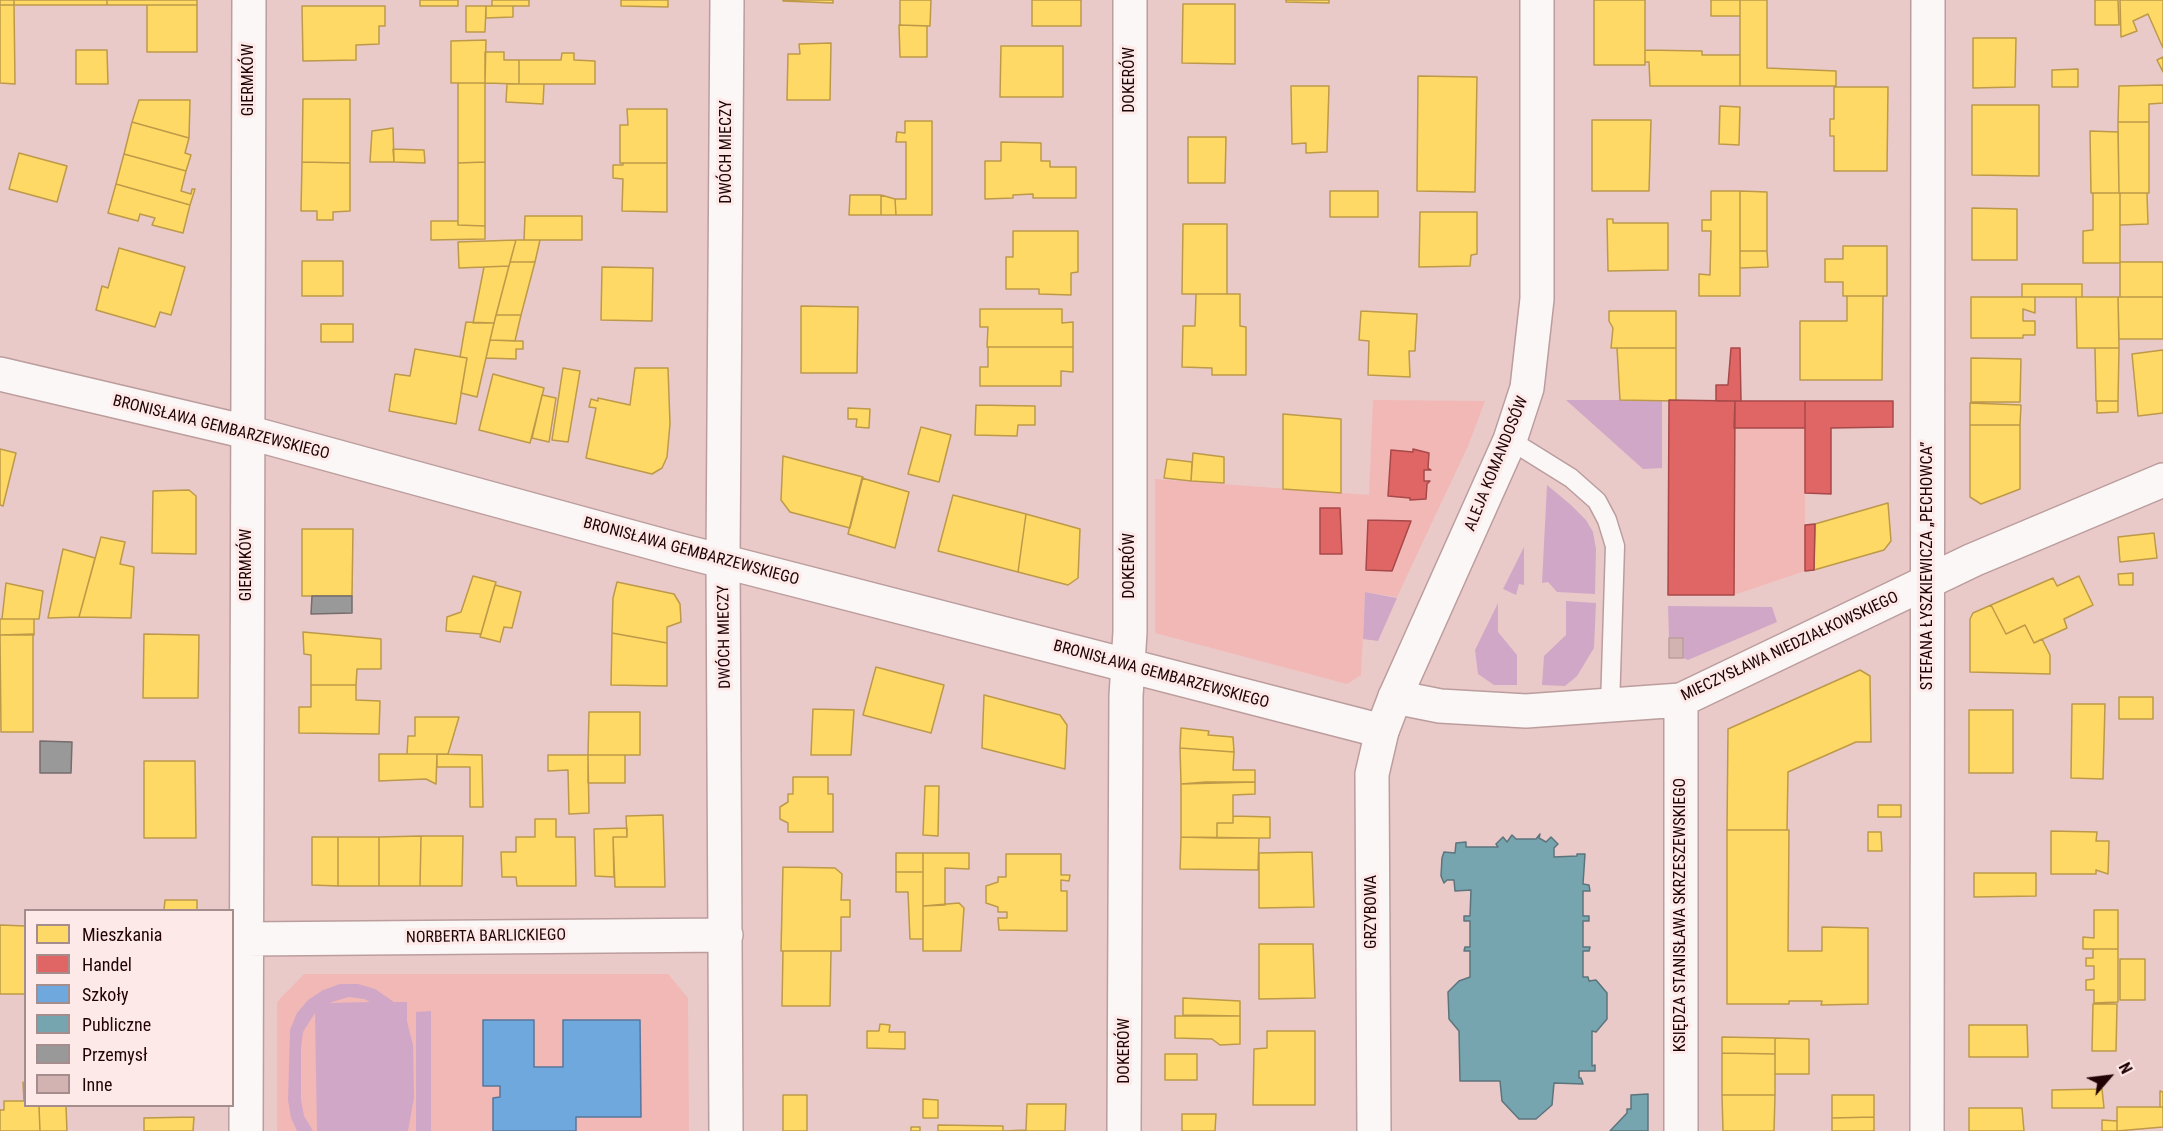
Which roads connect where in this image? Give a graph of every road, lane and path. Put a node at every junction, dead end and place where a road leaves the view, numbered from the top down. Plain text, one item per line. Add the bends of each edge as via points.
1 (249, 0) edge
2 (727, 0) edge
3 (1130, 0) edge
4 (1537, 0) edge
5 (1928, 0) edge
6 (0, 374) edge
7 (247, 432) junction
8 (1510, 440) junction
9 (2163, 480) edge
10 (723, 560) junction
11 (1928, 581) junction
12 (1129, 668) junction
13 (1395, 697) junction
14 (1681, 700) junction
15 (1610, 707) junction
16 (1382, 730) junction
17 (726, 935) junction
18 (246, 939) junction
19 (246, 1131) edge
20 (726, 1131) edge
21 (1124, 1131) edge
22 (1374, 1131) edge
23 (1681, 1131) edge
24 (1927, 1131) edge

1 - 7 street, GIERMKÓW
2 - 10 street, DWÓCH MIECZY
3 - 12 street, DOKERÓW
4 - 8 street, ALEJA KOMANDOSÓW via 1537,299 1527,388
5 - 11 street, STEFANA ŁYSZKIEWICZA „PECHOWCA”
6 - 7 street, BRONISŁAWA GEMBARZEWSKIEGO
7 - 10 street, BRONISŁAWA GEMBARZEWSKIEGO
7 - 18 street, GIERMKÓW
8 - 13 street, ALEJA KOMANDOSÓW
8 - 15 lane via 1570,478 1597,501 1607,520 1615,546
9 - 11 street, MIECZYSŁAWA NIEDZIAŁKOWSKIEGO
10 - 12 street, BRONISŁAWA GEMBARZEWSKIEGO
10 - 17 street, DWÓCH MIECZY
11 - 14 street, MIECZYSŁAWA NIEDZIAŁKOWSKIEGO
11 - 24 street, STEFANA ŁYSZKIEWICZA „PECHOWCA”
12 - 16 street, BRONISŁAWA GEMBARZEWSKIEGO
12 - 21 street, DOKERÓW
13 - 15 street, MIECZYSŁAWA NIEDZIAŁKOWSKIEGO via 1440,706 1526,711
13 - 16 street, GRZYBOWA
14 - 15 street, MIECZYSŁAWA NIEDZIAŁKOWSKIEGO
14 - 23 street, KSIĘDZA STANISŁAWA SKRZESZEWSKIEGO
16 - 22 street, GRZYBOWA via 1372,774
17 - 18 street, NORBERTA BARLICKIEGO
17 - 20 street, DWÓCH MIECZY
18 - 19 street, GIERMKÓW

